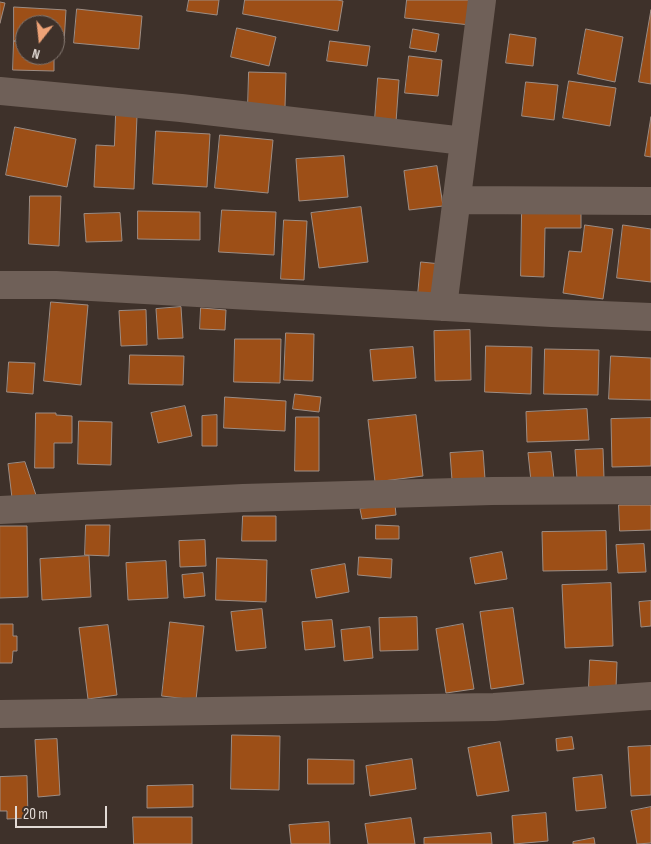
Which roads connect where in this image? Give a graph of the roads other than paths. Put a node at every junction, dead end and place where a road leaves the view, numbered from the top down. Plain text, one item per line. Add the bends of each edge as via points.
1 (482, 0) edge
2 (0, 91) edge
3 (464, 141) junction
4 (456, 200) junction
5 (651, 202) edge
6 (0, 285) edge
7 (443, 307) junction
8 (651, 317) edge
9 (651, 490) edge
10 (0, 510) edge
11 (651, 696) edge
12 (0, 714) edge

1 - 3 street
2 - 3 street
3 - 4 street
4 - 5 street
4 - 7 street
6 - 7 street via 56,285
7 - 8 street
9 - 10 street via 242,498
11 - 12 street via 494,707

